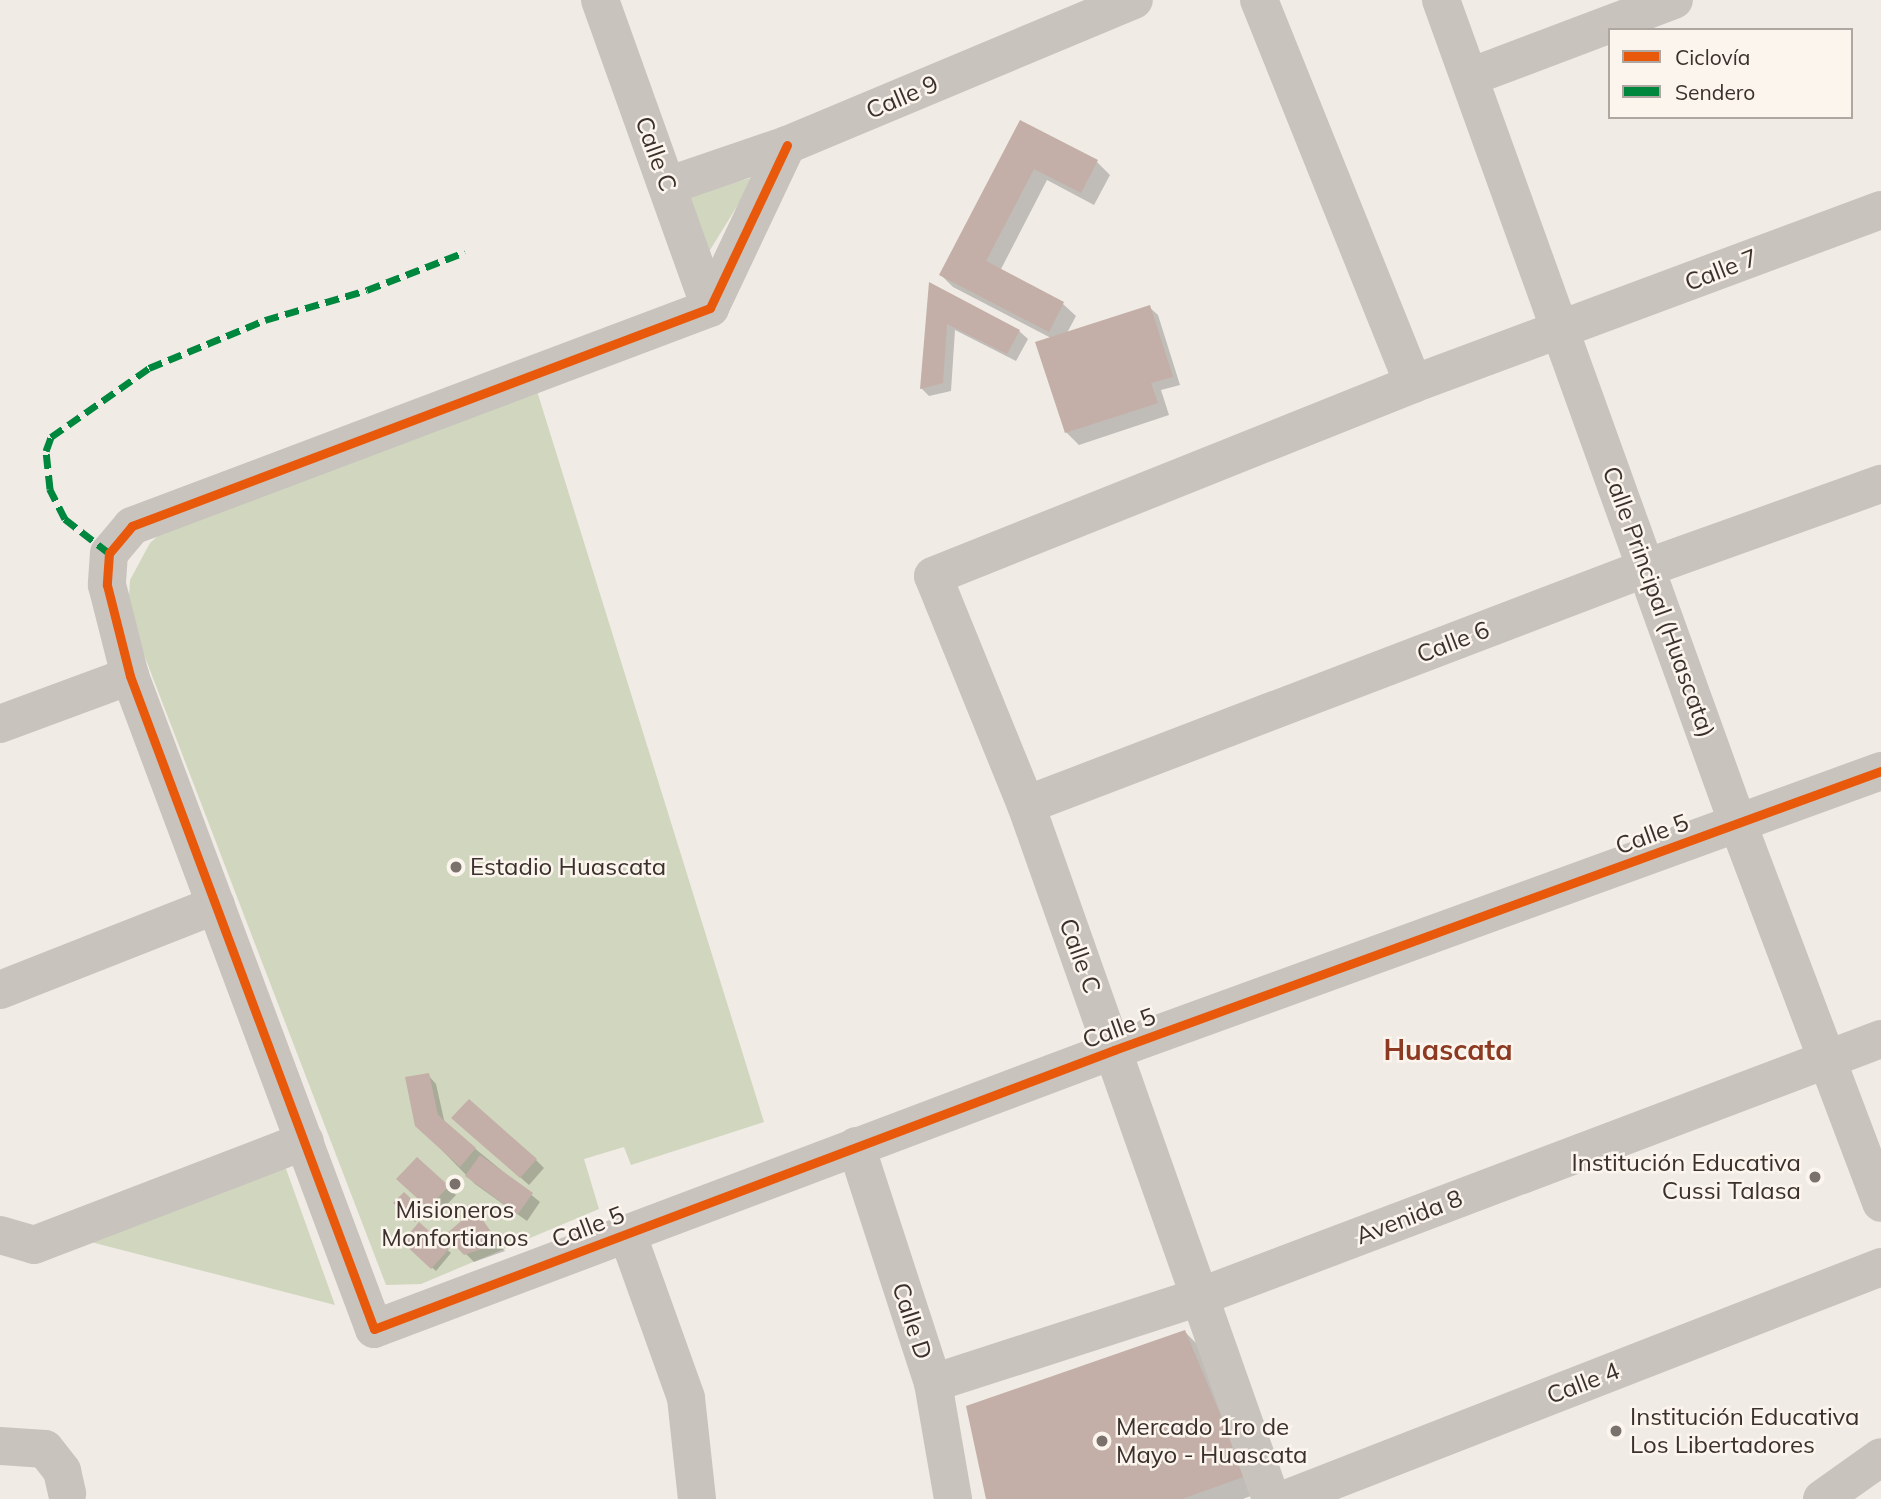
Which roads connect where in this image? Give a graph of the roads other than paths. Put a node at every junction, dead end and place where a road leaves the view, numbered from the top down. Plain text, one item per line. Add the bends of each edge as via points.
1 (600, 0) edge
2 (1134, 0) edge
3 (1259, 0) edge
4 (1441, 0) edge
5 (1674, 0) edge
6 (1470, 78) junction
7 (787, 145) junction
8 (667, 186) junction
9 (1881, 209) edge
10 (710, 308) junction
11 (1562, 331) junction
12 (1413, 384) junction
13 (1881, 484) edge
14 (1646, 568) junction
15 (933, 576) joint
16 (130, 676) junction
17 (0, 724) edge
18 (1881, 771) edge
19 (1026, 805) junction
20 (1738, 824) junction
21 (216, 905) junction
22 (0, 990) edge
23 (1881, 1039) edge
24 (1114, 1050) junction
25 (1825, 1059) junction
26 (305, 1141) junction
27 (856, 1146) junction
28 (1881, 1203) edge
29 (627, 1233) junction
30 (0, 1235) edge
31 (1881, 1268) edge
32 (1199, 1297) junction
33 (933, 1383) junction
34 (0, 1446) edge
35 (1881, 1457) edge
36 (67, 1493) dead end
37 (697, 1499) edge
38 (953, 1499) edge
39 (1272, 1499) edge
40 (1286, 1499) edge
41 (1822, 1499) edge

1 - 8 street, Calle C
2 - 7 street, Calle 9
3 - 12 street
4 - 6 street, Calle Principal (Huascata)
5 - 6 street
6 - 11 street, Calle Principal (Huascata)
7 - 8 street, Calle 9
7 - 10 street
8 - 10 street, Calle C
9 - 11 street, Calle 7
10 - 16 street via 131,526 109,554 107,585
11 - 12 street, Calle 7
11 - 14 street, Calle Principal (Huascata)
12 - 15 street, Calle 7
13 - 14 street, Calle 6
14 - 19 street, Calle 6
14 - 20 street, Calle Principal (Huascata)
15 - 19 street, Calle C
16 - 17 street
16 - 21 street
18 - 20 street, Calle 5
19 - 24 street, Calle C
20 - 24 street, Calle 5
20 - 25 street, Calle Principal (Huascata)
21 - 22 street
21 - 26 street
23 - 25 street, Avenida 8
24 - 27 street, Calle 5
24 - 32 street, Calle C
25 - 28 street, Calle Principal (Huascata)
25 - 32 street, Avenida 8
26 - 29 street, Calle 5 via 374,1328
26 - 30 street via 34,1245
27 - 29 street, Calle 5
27 - 33 street, Calle D
29 - 37 street via 686,1398
31 - 40 street, Calle 4
32 - 33 street, Avenida 8
32 - 39 street, Calle C
33 - 38 street, Calle D
34 - 36 street via 45,1449 62,1471
35 - 41 street

